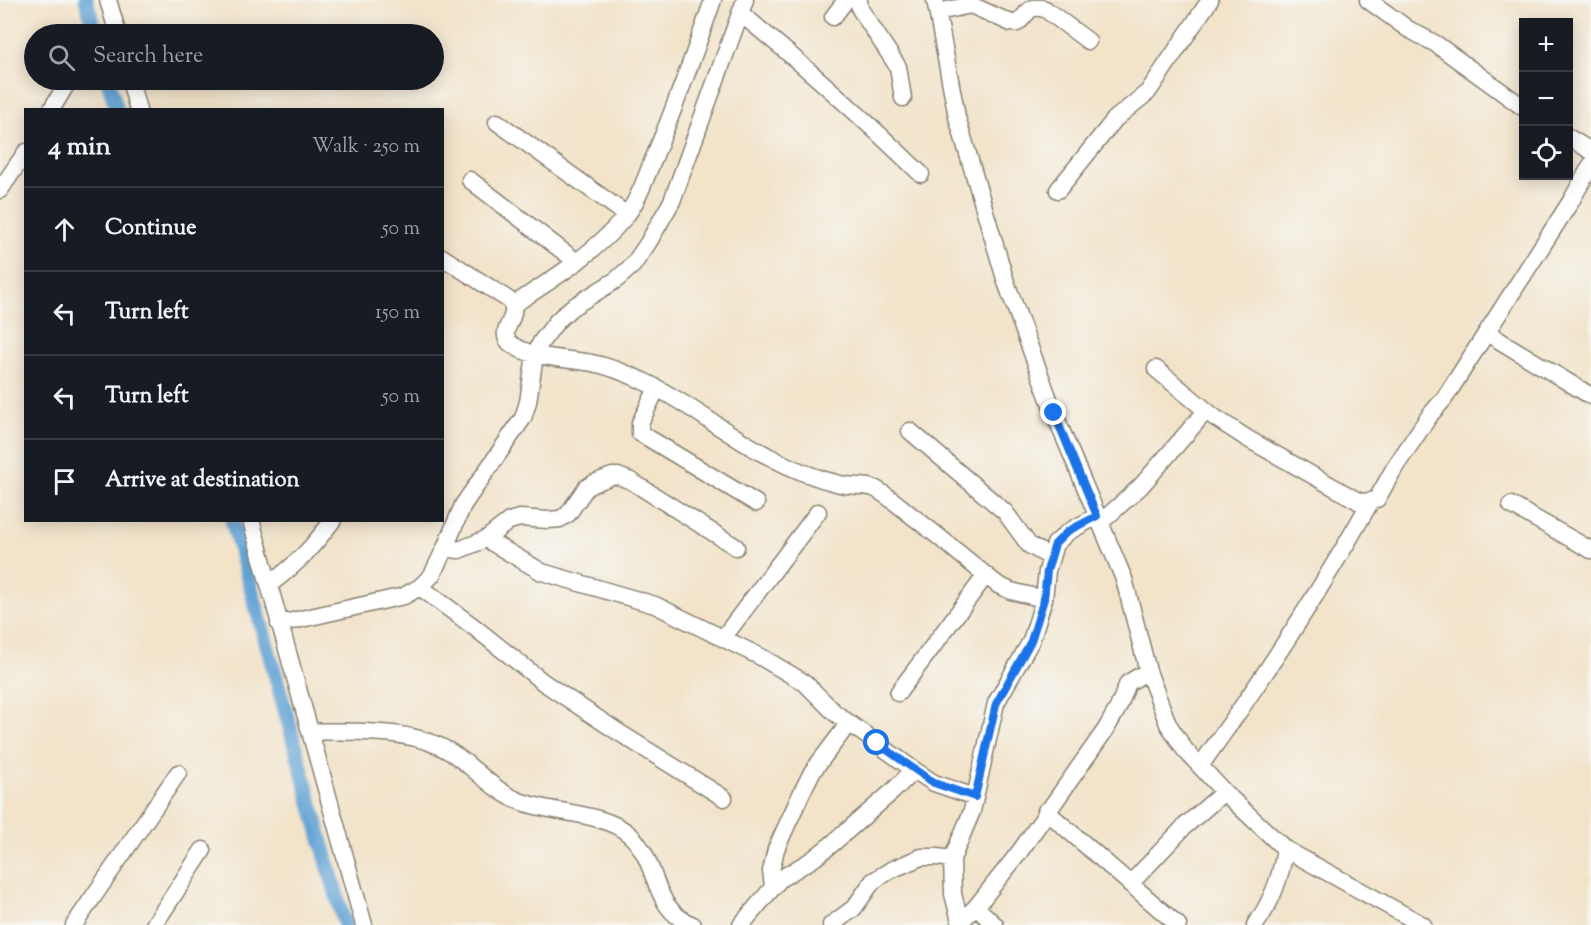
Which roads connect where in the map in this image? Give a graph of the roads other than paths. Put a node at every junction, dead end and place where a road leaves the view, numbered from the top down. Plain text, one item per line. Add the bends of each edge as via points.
1 (108, 0) edge
2 (713, 0) edge
3 (846, 0) edge
4 (859, 0) edge
5 (1210, 0) edge
6 (1373, 1) edge
7 (743, 6) edge
8 (936, 6) edge
9 (833, 17) dead end
10 (115, 24) edge
11 (1088, 41) dead end
12 (63, 90) edge
13 (133, 90) edge
14 (903, 98) dead end
15 (1519, 104) edge
16 (52, 108) edge
17 (137, 108) edge
18 (497, 122) dead end
19 (1573, 140) edge
20 (1591, 151) edge
21 (24, 155) edge
22 (1591, 165) edge
23 (921, 174) dead end
24 (470, 180) dead end
25 (0, 190) edge
26 (1058, 190) dead end
27 (627, 215) junction
28 (444, 258) edge
29 (577, 262) junction
30 (513, 305) junction
31 (1486, 333) junction
32 (527, 351) junction
33 (1156, 369) dead end
34 (657, 388) junction
35 (1591, 396) edge
36 (1206, 411) junction
37 (910, 431) dead end
38 (1371, 501) junction
39 (756, 503) dead end
40 (1511, 505) dead end
41 (818, 512) dead end
42 (1099, 520) junction
43 (252, 522) edge
44 (331, 522) edge
45 (486, 539) junction
46 (736, 547) dead end
47 (446, 548) junction
48 (1591, 550) edge
49 (1050, 557) junction
50 (986, 575) junction
51 (269, 585) junction
52 (420, 587) junction
53 (1044, 599) junction
54 (279, 624) junction
55 (723, 638) junction
56 (1148, 671) junction
57 (898, 693) dead end
58 (849, 723) junction
59 (310, 731) junction
60 (1200, 766) junction
61 (914, 770) junction
62 (178, 773) dead end
63 (1224, 792) junction
64 (975, 797) junction
65 (724, 798) dead end
66 (1046, 811) junction
67 (1285, 849) junction
68 (203, 850) dead end
69 (952, 859) junction
70 (1130, 884) junction
71 (773, 886) junction
72 (976, 907) junction
73 (960, 923) edge
74 (743, 924) edge
75 (74, 925) edge
76 (154, 925) edge
77 (364, 925) edge
78 (693, 925) edge
79 (831, 925) edge
80 (995, 925) edge
81 (1178, 925) edge
82 (1255, 925) edge
83 (1423, 925) edge

1 - 10 street
2 - 27 street via 674,109
3 - 9 street
4 - 14 street via 860,9 898,67
5 - 26 street via 1148,92 1114,119
6 - 15 street
7 - 23 street
7 - 32 street via 672,201 648,243 633,265 571,308 541,342
8 - 11 street via 970,5 1011,23 1017,23 1031,8 1038,7
8 - 42 street via 957,117 1006,282
12 - 16 street
13 - 17 street
18 - 27 street
19 - 20 street
21 - 25 street
22 - 31 street
24 - 29 street
27 - 29 street
28 - 30 street
29 - 30 street
30 - 32 street via 506,336
31 - 35 street
31 - 38 street via 1377,499
32 - 34 street via 594,364
32 - 47 street via 528,402 523,418 463,505
33 - 36 street
34 - 39 street via 640,423 640,433
34 - 50 street via 756,450 798,471 839,484 874,488
36 - 38 street via 1360,502
36 - 42 street via 1141,486
37 - 49 street via 999,507 1029,545
38 - 60 street via 1335,564
40 - 48 street
41 - 55 street
42 - 49 street via 1068,531 1055,544
42 - 56 street via 1124,579
43 - 51 street
44 - 51 street via 305,556
45 - 46 street via 509,521 520,518 560,519 586,488 618,476
45 - 47 street via 459,550
45 - 55 street via 542,572 655,605
47 - 52 street via 432,575
49 - 53 street
50 - 53 street via 1003,587
50 - 57 street
51 - 54 street
52 - 54 street via 404,596
52 - 65 street via 543,682
53 - 64 street via 1031,641 996,704
54 - 59 street
55 - 58 street via 792,674
56 - 60 street via 1168,724
56 - 66 street via 1128,683 1106,729
58 - 61 street
58 - 71 street via 802,792 776,849 771,871
59 - 77 street
59 - 78 street via 421,739 452,753 518,801 611,823 629,835 640,849 674,915
60 - 63 street
61 - 64 street via 934,783
61 - 71 street via 832,844
62 - 75 street
63 - 67 street
63 - 70 street
64 - 69 street
66 - 70 street
66 - 72 street
67 - 82 street via 1277,884
67 - 83 street
68 - 76 street
69 - 73 street via 951,881
69 - 79 street via 921,857 891,870 873,881 854,908
70 - 81 street
71 - 74 street
72 - 73 street
72 - 80 street

